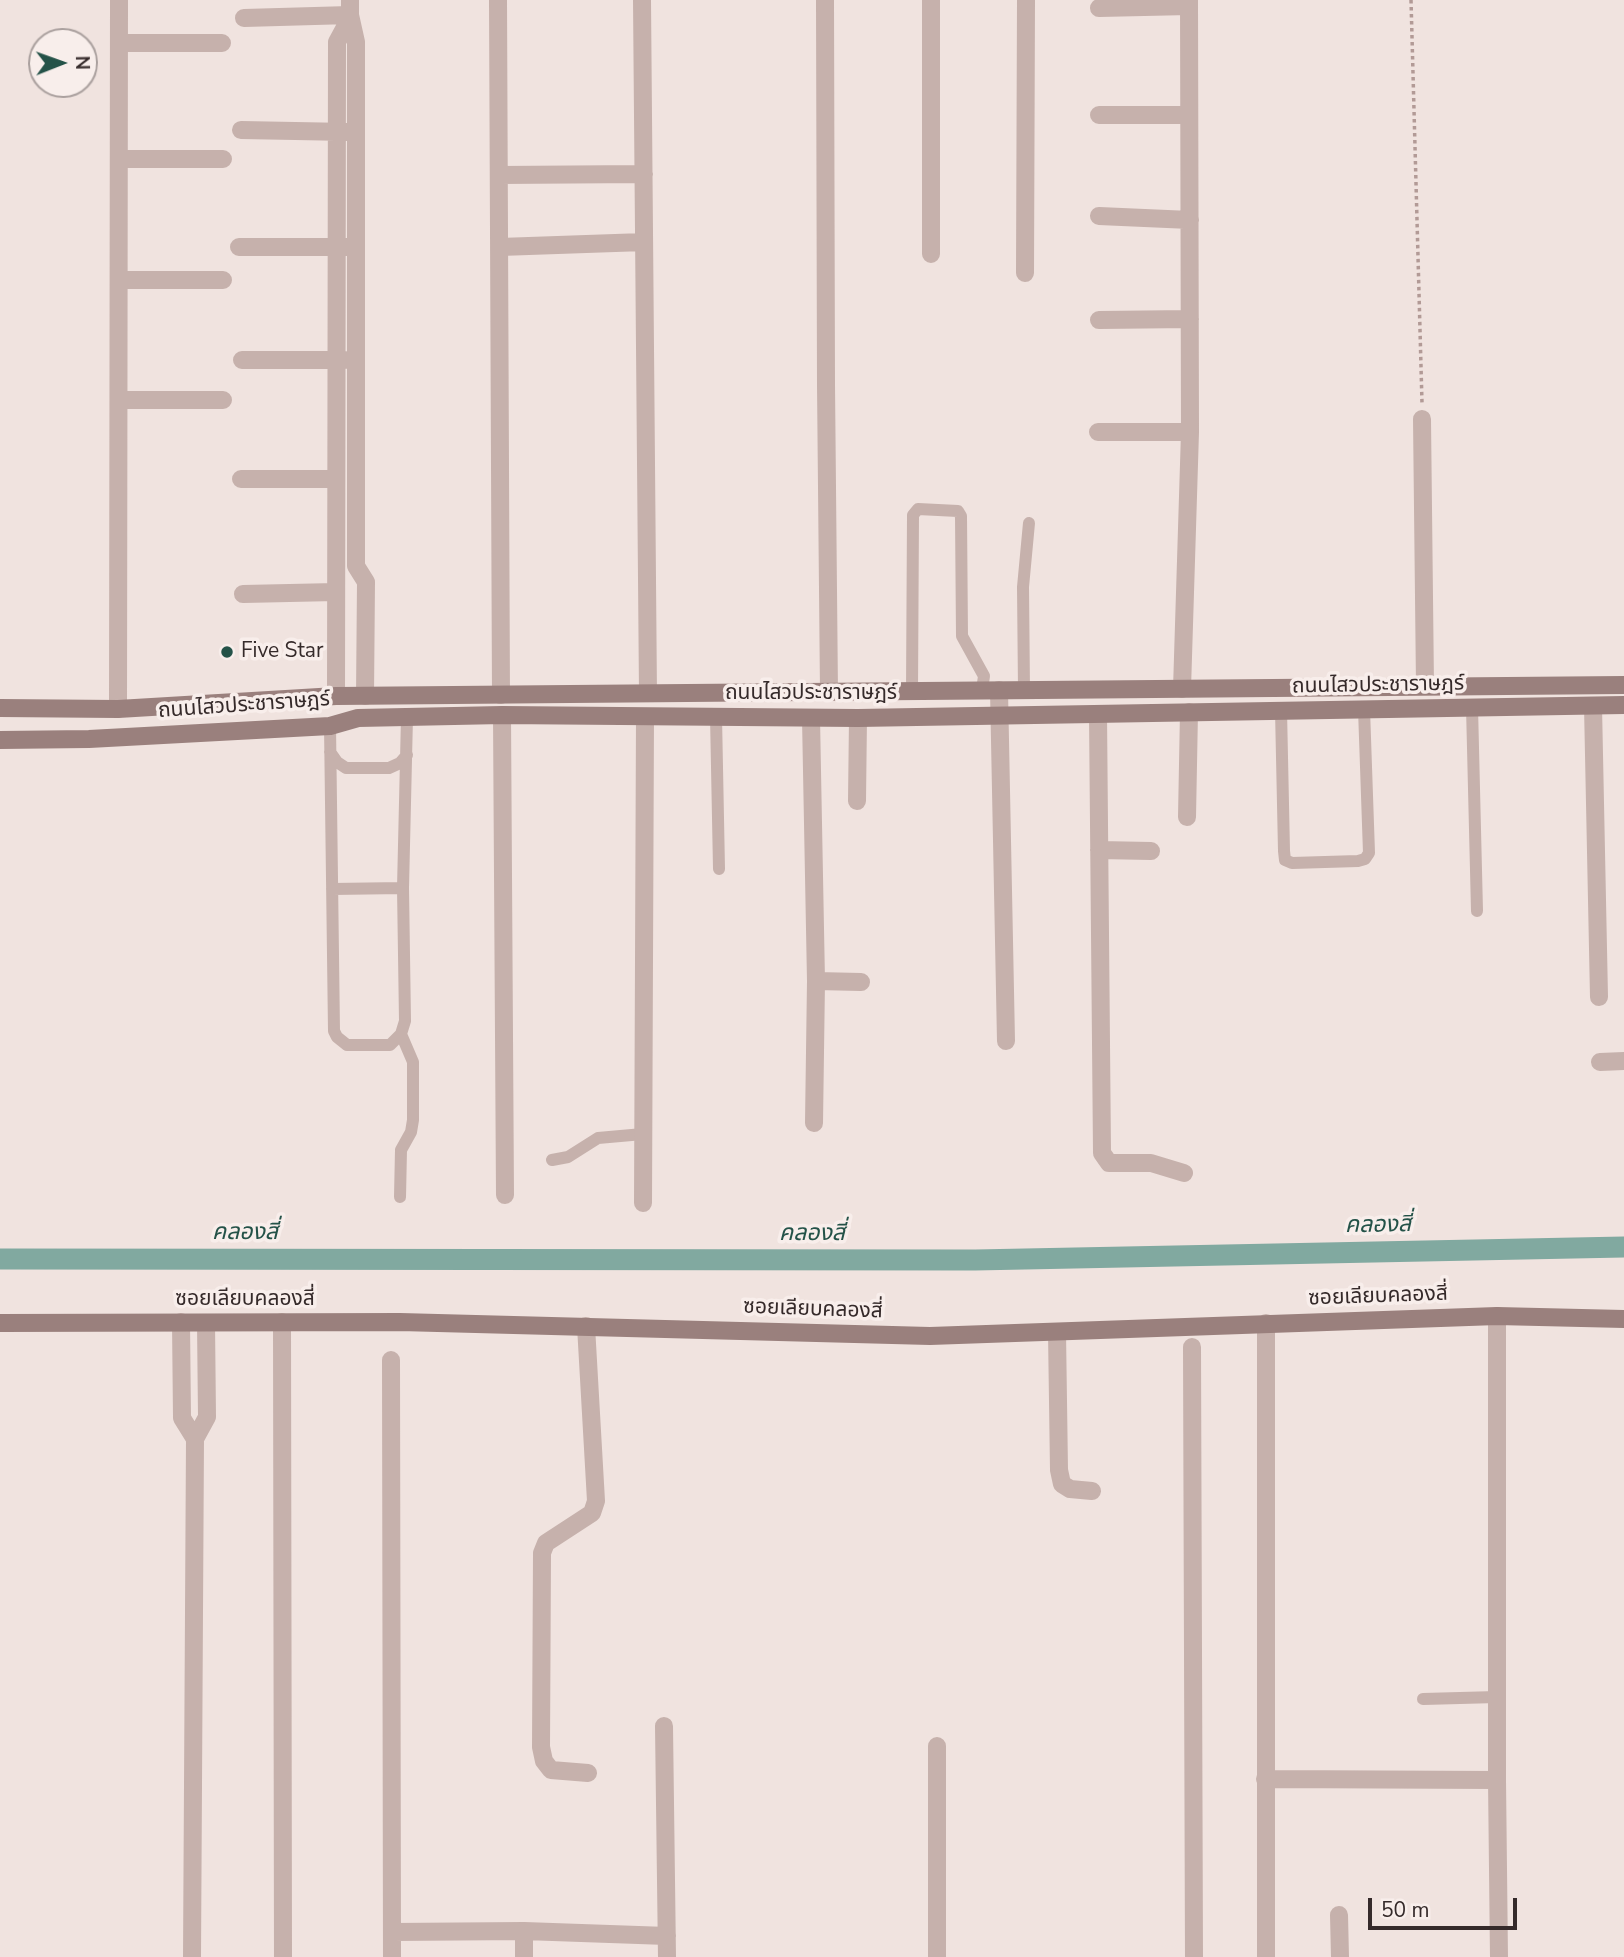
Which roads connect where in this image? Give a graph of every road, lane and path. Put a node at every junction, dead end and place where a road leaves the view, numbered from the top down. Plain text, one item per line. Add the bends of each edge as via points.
1 (119, 0) edge
2 (498, 0) edge
3 (642, 0) edge
4 (825, 0) edge
5 (931, 0) edge
6 (1026, 0) edge
7 (1411, 0) edge
8 (1189, 3) edge
9 (1099, 8) dead end
10 (350, 11) edge
11 (244, 18) dead end
12 (119, 43) junction
13 (222, 43) dead end
14 (1099, 115) dead end
15 (1188, 115) junction
16 (241, 130) dead end
17 (337, 132) junction
18 (356, 132) junction
19 (119, 159) junction
20 (223, 159) dead end
21 (644, 174) junction
22 (499, 176) junction
23 (1099, 216) dead end
24 (1190, 220) junction
25 (644, 242) junction
26 (239, 247) dead end
27 (337, 247) junction
28 (356, 247) junction
29 (500, 247) junction
30 (931, 254) dead end
31 (1025, 273) dead end
32 (120, 280) junction
33 (223, 280) dead end
34 (1190, 319) junction
35 (1099, 320) dead end
36 (242, 360) dead end
37 (336, 360) junction
38 (356, 360) junction
39 (120, 400) junction
40 (223, 400) dead end
41 (1422, 419) joint
42 (1098, 432) dead end
43 (1190, 432) junction
44 (241, 478) dead end
45 (336, 479) junction
46 (1029, 523) dead end
47 (356, 566) junction
48 (336, 567) junction
49 (336, 592) junction
50 (243, 594) dead end
51 (1624, 685) edge
52 (1425, 686) junction
53 (1182, 689) junction
54 (990, 690) junction
55 (1024, 690) junction
56 (912, 691) junction
57 (829, 692) junction
58 (648, 693) junction
59 (501, 695) junction
60 (336, 696) junction
61 (365, 696) junction
62 (1593, 705) junction
63 (1624, 705) edge
64 (1472, 707) junction
65 (0, 708) edge
66 (118, 709) junction
67 (1364, 709) junction
68 (1281, 710) junction
69 (1189, 712) junction
70 (1098, 713) junction
71 (502, 715) junction
72 (999, 715) junction
73 (716, 716) junction
74 (407, 717) junction
75 (645, 717) junction
76 (811, 718) junction
77 (858, 718) junction
78 (330, 726) junction
79 (0, 740) edge
80 (330, 752) junction
81 (407, 755) junction
82 (857, 801) dead end
83 (1187, 817) dead end
84 (1099, 850) junction
85 (1151, 851) dead end
86 (719, 869) dead end
87 (403, 888) junction
88 (332, 889) junction
89 (1477, 911) dead end
90 (816, 981) junction
91 (861, 982) dead end
92 (1599, 998) dead end
93 (401, 1034) junction
94 (1006, 1041) dead end
95 (1600, 1062) dead end
96 (1624, 1062) edge
97 (814, 1123) dead end
98 (643, 1135) junction
99 (552, 1160) dead end
100 (1184, 1173) dead end
101 (505, 1195) dead end
102 (400, 1197) dead end
103 (643, 1203) dead end
104 (1497, 1316) junction
105 (1624, 1319) edge
106 (181, 1322) junction
107 (282, 1322) junction
108 (0, 1323) edge
109 (206, 1323) junction
110 (1266, 1323) junction
111 (586, 1326) junction
112 (1058, 1332) junction
113 (1192, 1347) dead end
114 (391, 1360) dead end
115 (195, 1439) junction
116 (1092, 1492) dead end
117 (1497, 1697) junction
118 (1423, 1699) dead end
119 (664, 1726) dead end
120 (937, 1746) dead end
121 (588, 1773) dead end
122 (1265, 1779) junction
123 (1497, 1780) junction
124 (1339, 1915) dead end
125 (392, 1931) junction
126 (524, 1931) junction
127 (667, 1936) junction
128 (192, 1957) edge
129 (283, 1957) edge
130 (392, 1957) edge
131 (524, 1957) edge
132 (667, 1957) edge
133 (937, 1957) edge
134 (1194, 1957) edge
135 (1266, 1957) edge
136 (1340, 1957) edge
137 (1499, 1957) edge

1 - 12 street
2 - 22 street
3 - 21 street
4 - 57 street
5 - 30 street
6 - 31 street
7 - 41 path
8 - 9 street
8 - 15 street
10 - 11 street
10 - 17 street via 337,42
10 - 18 street via 356,42
12 - 13 street
12 - 19 street
14 - 15 street
15 - 24 street
16 - 17 street
17 - 18 street
17 - 27 street
18 - 28 street
19 - 20 street
19 - 32 street
21 - 22 street
21 - 25 street
22 - 29 street
23 - 24 street
24 - 34 street
25 - 29 street
25 - 58 street
26 - 27 street
27 - 28 street
27 - 37 street
28 - 38 street
29 - 59 street
32 - 33 street
32 - 39 street
34 - 35 street
34 - 43 street
36 - 37 street
37 - 38 street
37 - 45 street
38 - 47 street
39 - 40 street
39 - 66 street
41 - 52 street
42 - 43 street
43 - 53 street
44 - 45 street
45 - 48 street
46 - 55 lane via 1023,587
47 - 48 street
47 - 61 street via 366,582
48 - 49 street
49 - 50 street
49 - 60 street
51 - 52 main road, ถนนไสวประชาราษฎร์
52 - 53 main road, ถนนไสวประชาราษฎร์
53 - 55 main road, ถนนไสวประชาราษฎร์
54 - 55 main road, ถนนไสวประชาราษฎร์
54 - 56 main road, ถนนไสวประชาราษฎร์
54 - 56 lane via 962,636 961,516 958,511 918,509 913,515
54 - 72 street
56 - 57 main road, ถนนไสวประชาราษฎร์
57 - 58 main road, ถนนไสวประชาราษฎร์
58 - 59 main road, ถนนไสวประชาราษฎร์
59 - 61 main road, ถนนไสวประชาราษฎร์
60 - 61 main road, ถนนไสวประชาราษฎร์
60 - 66 main road, ถนนไสวประชาราษฎร์
62 - 63 main road, ถนนไสวประชาราษฎร์
62 - 64 main road, ถนนไสวประชาราษฎร์
62 - 92 street
64 - 67 main road, ถนนไสวประชาราษฎร์
64 - 89 lane
65 - 66 main road, ถนนไสวประชาราษฎร์
67 - 68 main road, ถนนไสวประชาราษฎร์
67 - 68 lane via 1369,853 1358,862 1292,863 1285,860 1284,850
68 - 69 main road, ถนนไสวประชาราษฎร์
69 - 70 main road, ถนนไสวประชาราษฎร์
69 - 83 street
70 - 72 main road, ถนนไสวประชาราษฎร์
70 - 84 street
71 - 74 main road, ถนนไสวประชาราษฎร์
71 - 75 main road, ถนนไสวประชาราษฎร์
71 - 101 street
72 - 77 main road, ถนนไสวประชาราษฎร์
72 - 94 street
73 - 75 main road, ถนนไสวประชาราษฎร์
73 - 76 main road, ถนนไสวประชาราษฎร์
73 - 86 lane
74 - 78 main road, ถนนไสวประชาราษฎร์ via 358,718
74 - 81 lane
75 - 98 street
76 - 77 main road, ถนนไสวประชาราษฎร์
76 - 90 street
77 - 82 street
78 - 79 main road, ถนนไสวประชาราษฎร์
78 - 80 lane
80 - 81 lane via 346,768 389,768
80 - 88 lane
81 - 87 lane
84 - 85 street
84 - 100 street via 1102,1153 1109,1163 1151,1163
87 - 88 lane
87 - 93 lane via 405,1021
88 - 93 lane via 337,1037 347,1045 390,1045
90 - 91 street
90 - 97 street
93 - 102 lane via 413,1062 414,1120 401,1150
95 - 96 street
98 - 99 lane via 598,1138 568,1157
98 - 103 street
104 - 105 main road, ซอยเลียบคลองสี่
104 - 110 main road, ซอยเลียบคลองสี่
104 - 117 street
106 - 108 main road, ซอยเลียบคลองสี่
106 - 109 main road, ซอยเลียบคลองสี่
106 - 115 street via 183,1418
107 - 109 main road, ซอยเลียบคลองสี่
107 - 111 main road, ซอยเลียบคลองสี่
107 - 129 street
109 - 115 street via 207,1418
110 - 112 main road, ซอยเลียบคลองสี่
110 - 122 street
111 - 112 main road, ซอยเลียบคลองสี่ via 930,1336
111 - 121 street via 596,1501 592,1513 546,1543 542,1553 541,1747 551,1770
112 - 116 street via 1059,1470 1062,1484
113 - 134 street
114 - 125 street
115 - 128 street
117 - 118 lane
117 - 123 street
119 - 127 street
120 - 133 street
122 - 123 street
122 - 135 street
123 - 137 street
124 - 136 street
125 - 126 street
125 - 130 street
126 - 127 street
126 - 131 street
127 - 132 street

